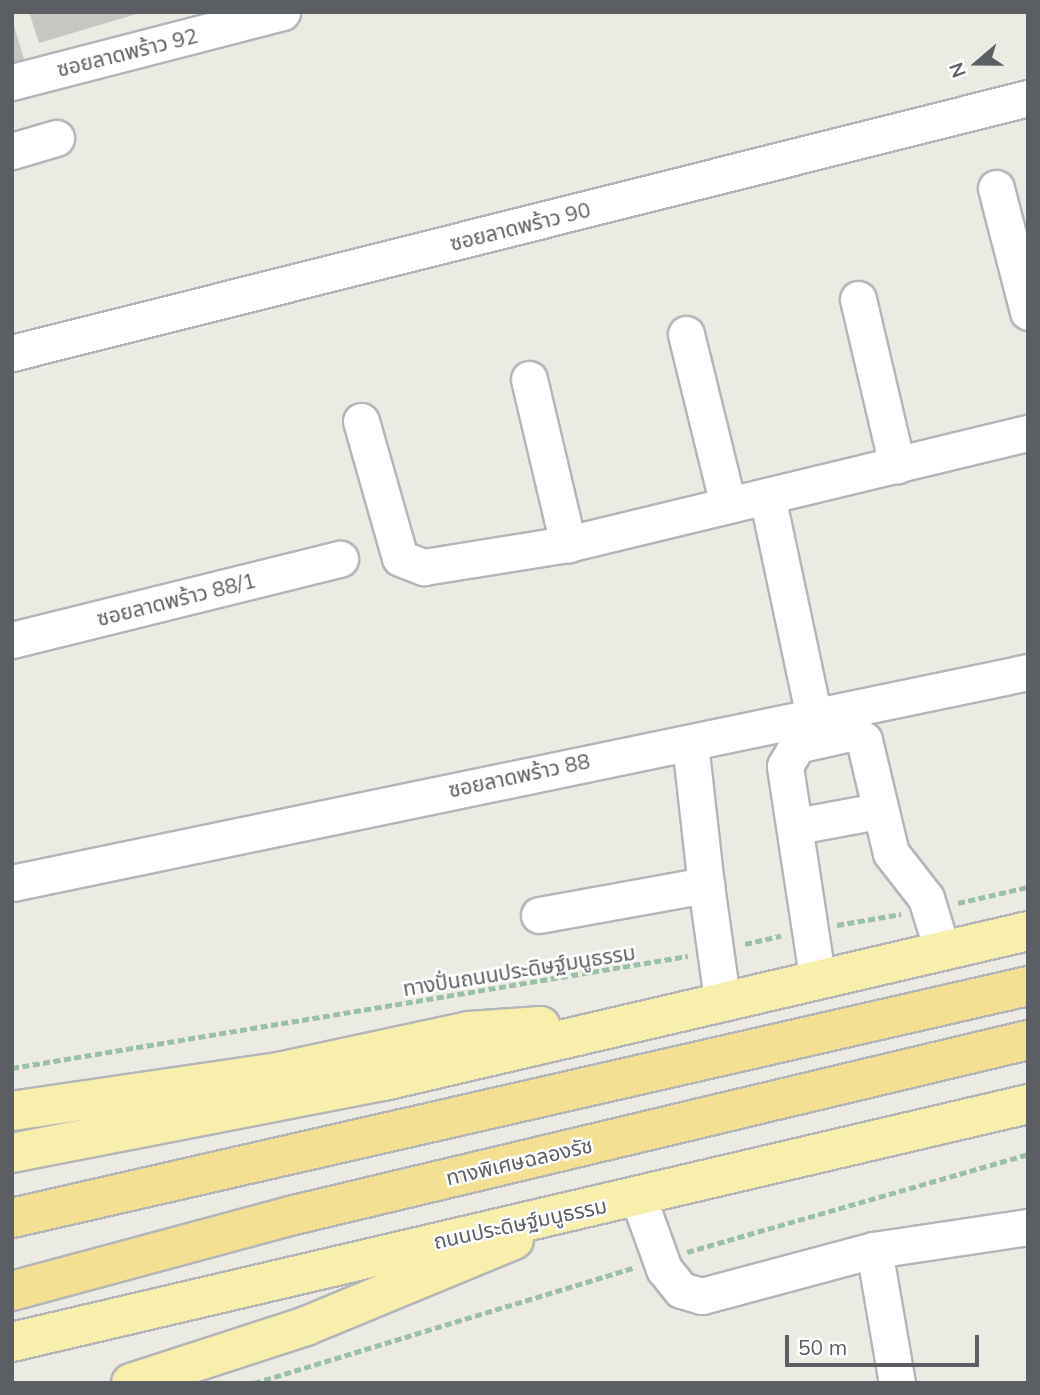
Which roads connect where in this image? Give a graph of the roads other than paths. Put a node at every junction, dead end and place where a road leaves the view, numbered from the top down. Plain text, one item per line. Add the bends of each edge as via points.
1 (282, 12) edge
2 (12, 82) edge
3 (1028, 99) edge
4 (56, 138) dead end
5 (12, 151) edge
6 (996, 188) dead end
7 (858, 299) dead end
8 (1028, 312) edge
9 (686, 334) dead end
10 (12, 354) edge
11 (529, 379) dead end
12 (361, 421) dead end
13 (1028, 433) edge
14 (897, 465) junction
15 (766, 496) junction
16 (728, 505) junction
17 (568, 544) junction
18 (340, 559) dead end
19 (12, 640) edge
20 (1028, 672) edge
21 (814, 718) junction
22 (692, 761) dead end
23 (878, 811) junction
24 (797, 826) junction
25 (12, 883) edge
26 (706, 885) junction
27 (539, 915) dead end
28 (1028, 931) edge
29 (942, 950) junction
30 (817, 976) junction
31 (1028, 986) edge
32 (722, 999) junction
33 (606, 1024) junction
34 (1028, 1040) edge
35 (1028, 1104) edge
36 (12, 1111) edge
37 (12, 1153) edge
38 (638, 1197) junction
39 (587, 1209) junction
40 (12, 1218) edge
41 (1028, 1227) edge
42 (874, 1250) junction
43 (12, 1291) edge
44 (12, 1342) edge
45 (131, 1383) edge
46 (897, 1383) edge

1 - 2 street, ซอยลาดพร้าว 92
3 - 10 street, ซอยลาดพร้าว 90
4 - 5 street
6 - 8 street
7 - 14 street
9 - 16 street
11 - 17 street
12 - 17 street via 400,558 424,567
13 - 14 street
14 - 15 street
15 - 16 street
15 - 21 street
16 - 17 street
18 - 19 street, ซอยลาดพร้าว 88/1
20 - 21 street, ซอยลาดพร้าว 88
21 - 25 street, ซอยลาดพร้าว 88 via 691,738
22 - 26 street
23 - 24 street
23 - 24 street via 864,740 854,732 787,752
23 - 29 street via 891,853 930,909
24 - 30 street
26 - 27 street
26 - 32 street
28 - 29 main road
29 - 30 main road
30 - 32 main road
31 - 40 highway
32 - 33 main road
33 - 36 main road via 470,1031 278,1072
33 - 37 main road via 384,1081
34 - 43 highway, ทางพิเศษฉลองรัช via 294,1215
35 - 38 main road, ถนนประดิษฐ์มนูธรรม
38 - 39 main road, ถนนประดิษฐ์มนูธรรม
38 - 42 street via 664,1269 681,1290 702,1296
39 - 44 main road, ถนนประดิษฐ์มนูธรรม
39 - 45 main road via 306,1326
41 - 42 street
42 - 46 street

